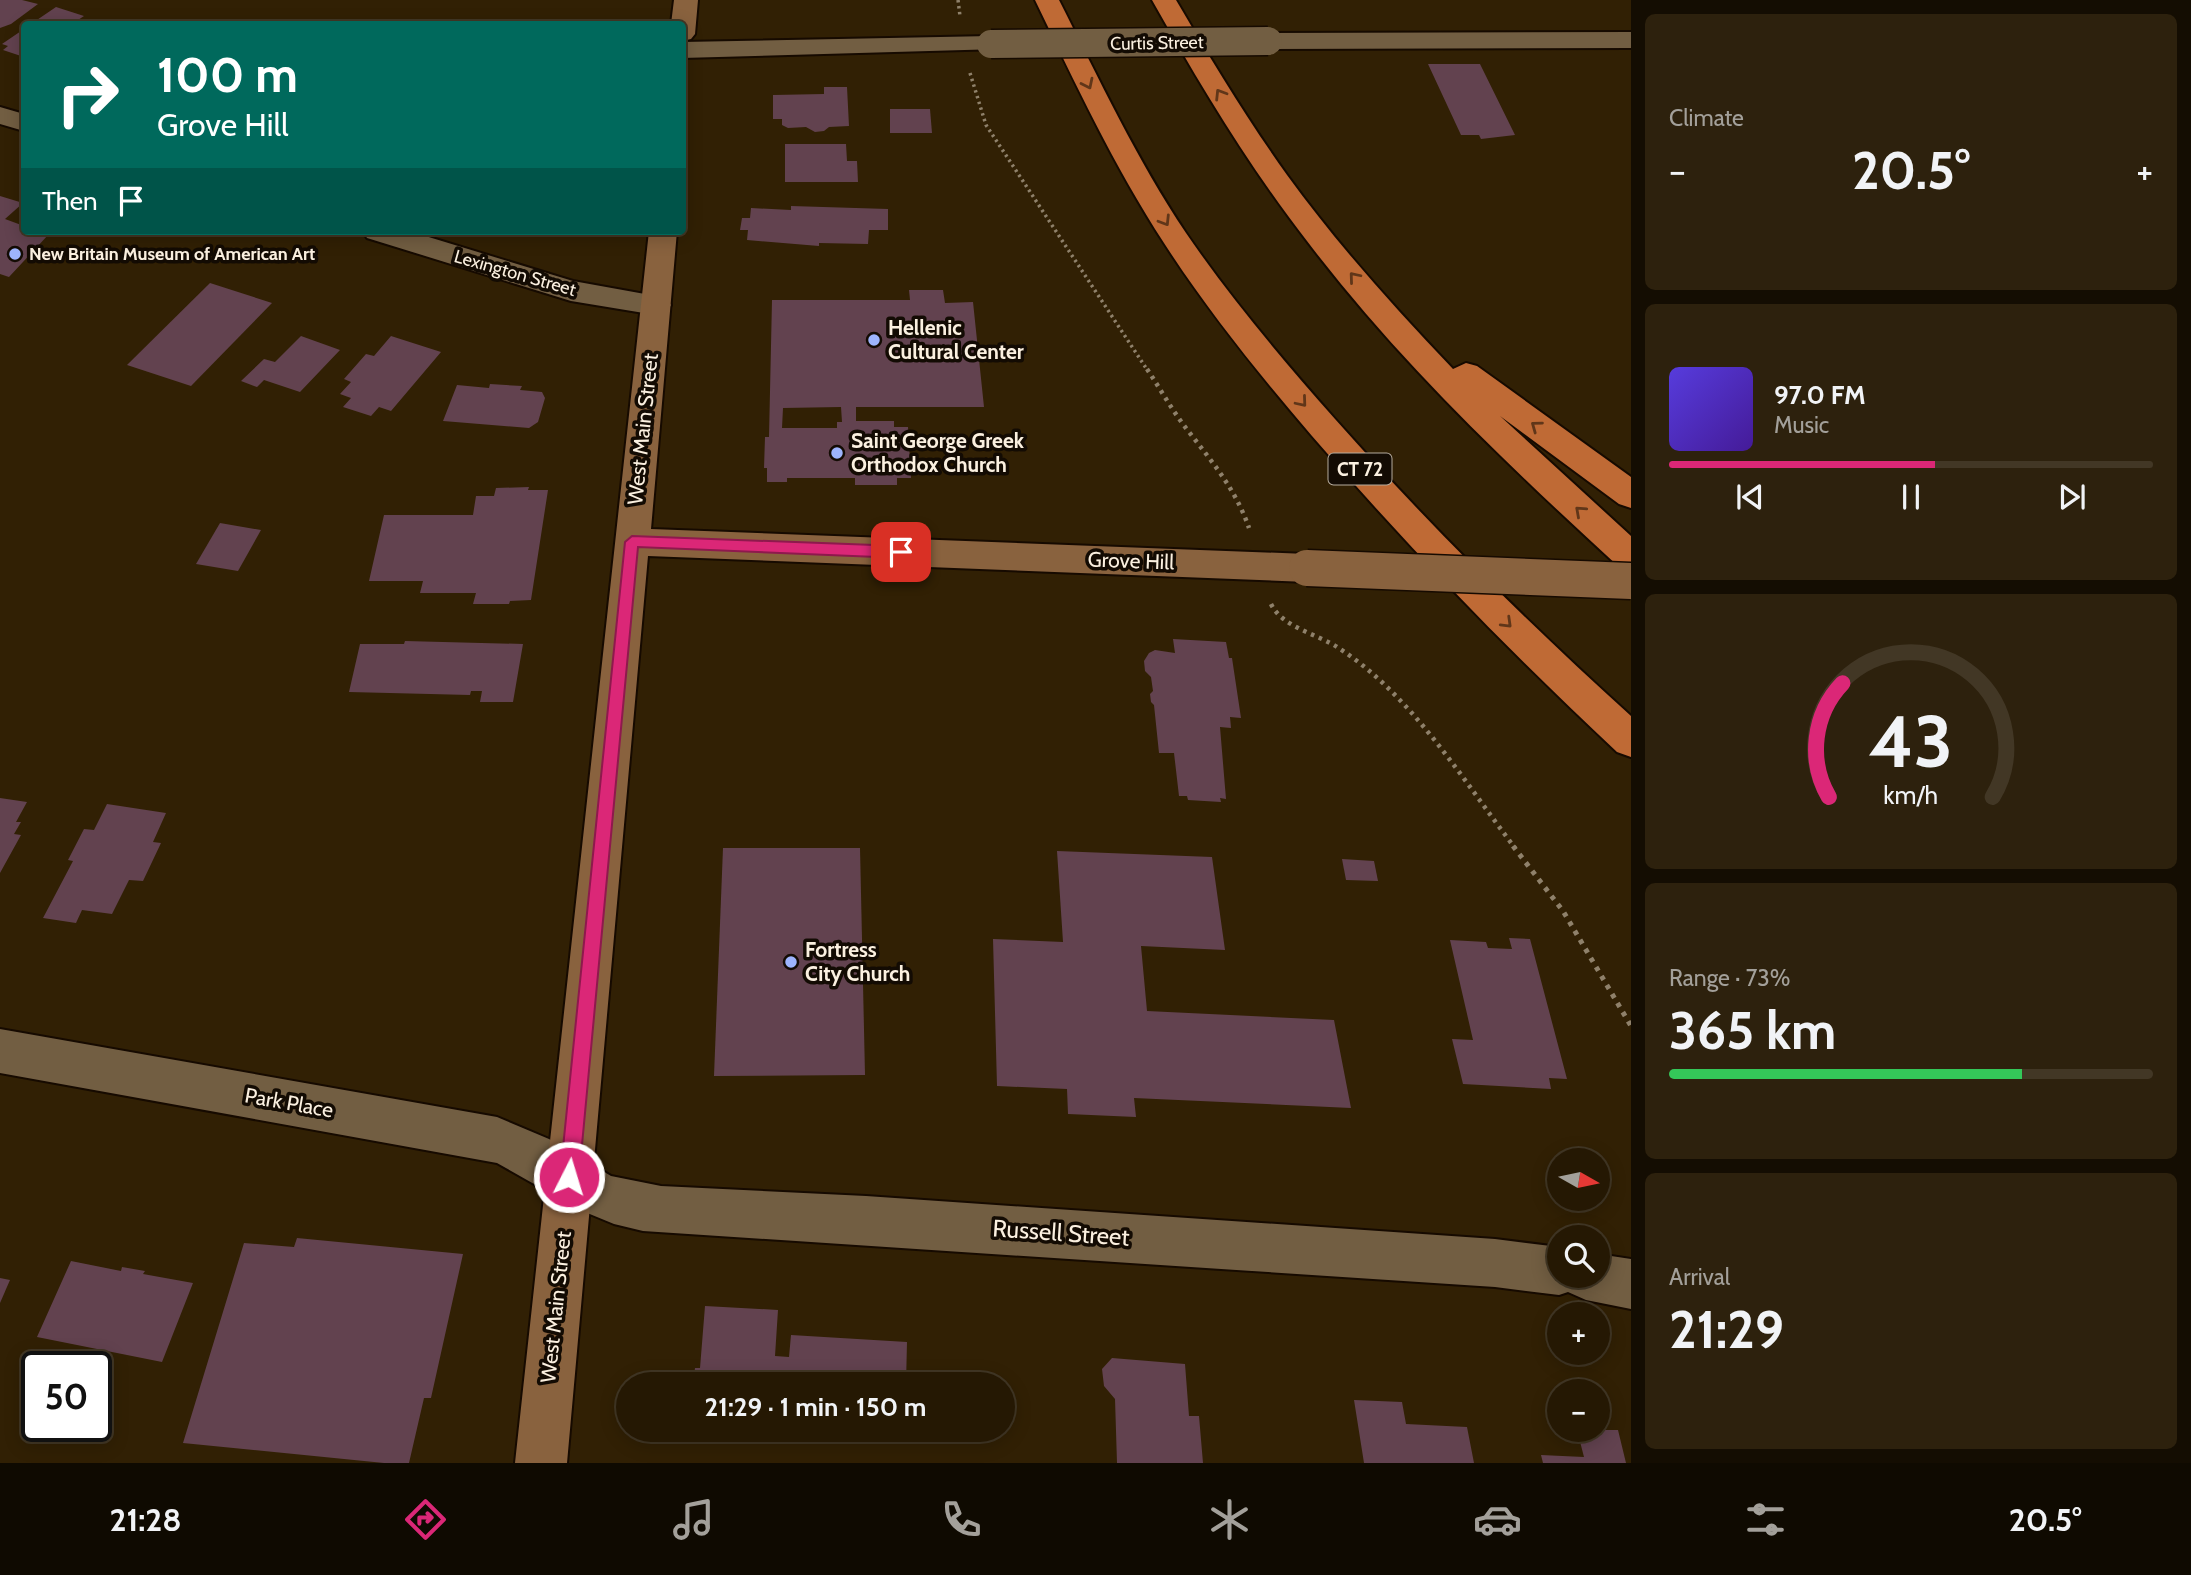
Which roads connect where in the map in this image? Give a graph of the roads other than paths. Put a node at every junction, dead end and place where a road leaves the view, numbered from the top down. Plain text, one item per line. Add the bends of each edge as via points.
1 (685, 0) edge
2 (1047, 0) edge
3 (1164, 0) edge
4 (683, 21) edge
5 (1631, 40) edge
6 (686, 50) edge
7 (0, 115) edge
8 (21, 122) edge
9 (390, 235) edge
10 (663, 235) edge
11 (1376, 303) junction
12 (656, 305) junction
13 (1631, 495) edge
14 (632, 542) junction
15 (1631, 557) edge
16 (1631, 581) edge
17 (1631, 740) edge
18 (0, 1051) edge
19 (569, 1177) junction
20 (1547, 1269) edge
21 (1610, 1280) edge
22 (1631, 1284) edge
23 (541, 1463) edge

1 - 4 main road
2 -> 17 highway, CT 72 via 1140,181 1253,344 1409,522
11 -> 3 highway via 1240,128
5 - 6 street, Curtis Street, bridge
7 - 8 street
9 - 12 street, Lexington Street via 571,291
10 - 12 main road, West Main Street
13 -> 11 highway
15 -> 11 highway via 1505,441
12 - 14 main road, West Main Street
14 - 16 main road, Grove Hill, bridge
14 - 19 main road, West Main Street
18 - 19 street, Park Place via 497,1140 536,1155
19 - 20 street, Russell Street via 612,1199 662,1210 880,1220
19 - 23 main road, West Main Street
21 - 22 street

